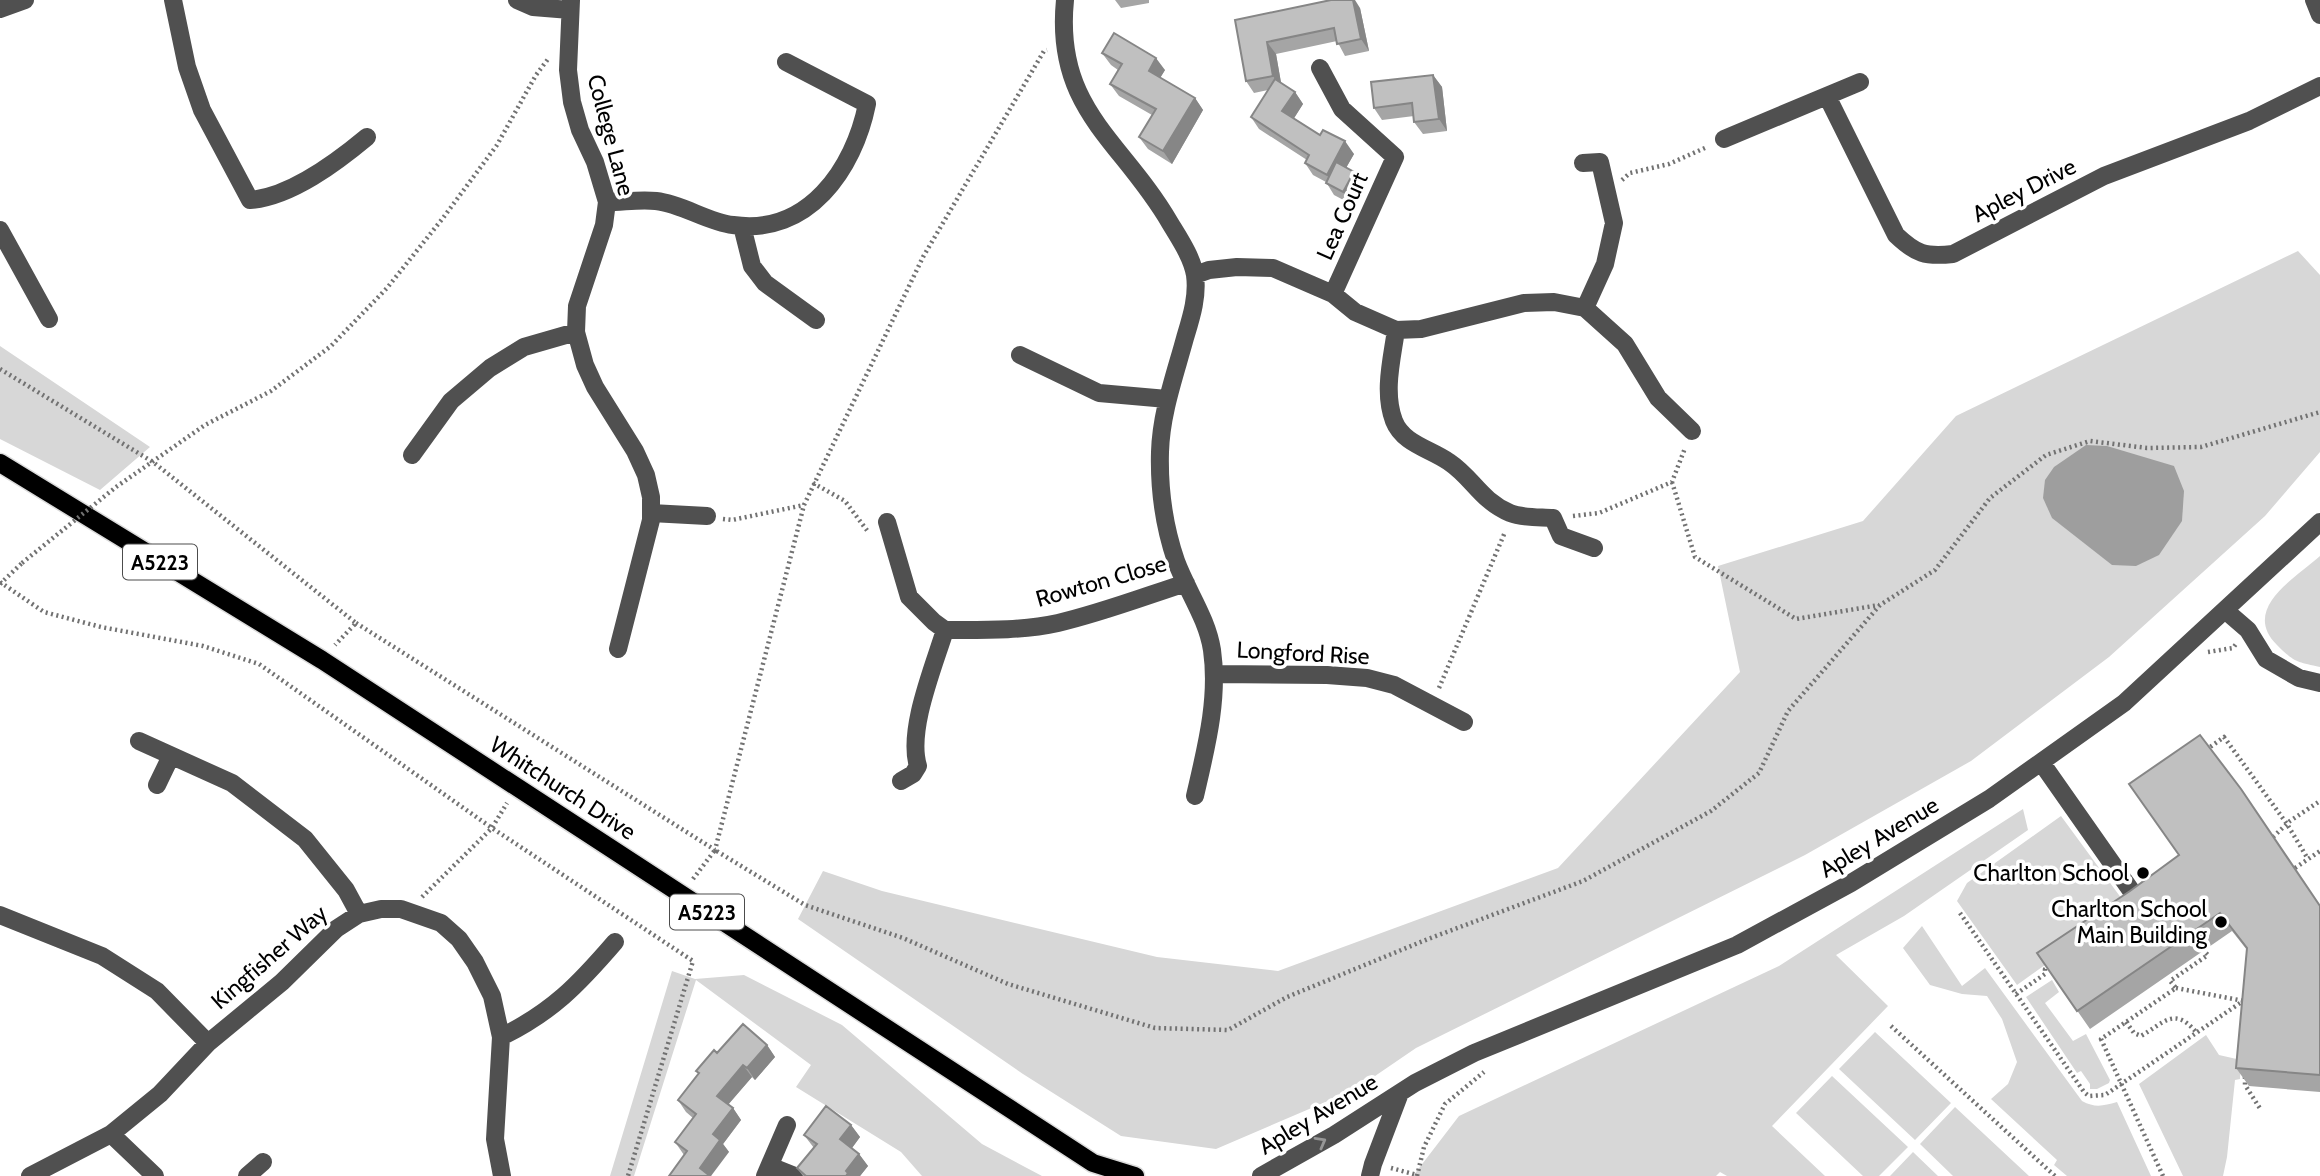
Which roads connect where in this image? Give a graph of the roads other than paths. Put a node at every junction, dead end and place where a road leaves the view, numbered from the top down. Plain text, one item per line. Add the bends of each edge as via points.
1 (25, 0) edge
2 (173, 0) edge
3 (517, 0) edge
4 (1065, 0) edge
5 (2314, 0) edge
6 (570, 5) edge
7 (0, 9) edge
8 (2320, 15) edge
9 (786, 62) dead end
10 (1320, 68) dead end
11 (1860, 82) dead end
12 (2320, 86) edge
13 (1827, 96) junction
14 (367, 137) dead end
15 (1724, 139) road end
16 (1583, 163) dead end
17 (607, 202) junction
18 (741, 226) junction
19 (0, 230) edge
20 (1195, 275) junction
21 (1333, 294) junction
22 (1585, 308) junction
23 (48, 320) dead end
24 (816, 320) dead end
25 (1396, 330) junction
26 (576, 332) junction
27 (1020, 355) dead end
28 (1167, 399) junction
29 (1692, 431) road end
30 (412, 455) dead end
31 (0, 463) edge
32 (651, 513) junction
33 (707, 516) road end
34 (887, 522) dead end
35 (2320, 522) edge
36 (1594, 548) dead end
37 (1186, 583) junction
38 (2226, 611) junction
39 (945, 629) junction
40 (618, 649) dead end
41 (1214, 674) junction
42 (2320, 683) edge
43 (1464, 722) dead end
44 (139, 741) dead end
45 (170, 756) junction
46 (2041, 762) junction
47 (901, 781) dead end
48 (157, 785) dead end
49 (1195, 796) dead end
50 (2137, 899) edge
51 (359, 914) junction
52 (0, 915) edge
53 (615, 942) dead end
54 (501, 1037) junction
55 (208, 1043) junction
56 (1399, 1093) junction
57 (786, 1125) dead end
58 (111, 1134) junction
59 (263, 1162) dead end
60 (1096, 1170) edge
61 (767, 1171) edge
62 (30, 1176) edge
63 (155, 1176) edge
64 (247, 1176) edge
65 (502, 1176) edge
66 (795, 1176) edge
67 (1135, 1176) edge
68 (1261, 1176) edge
69 (1370, 1176) edge

1 - 7 street
2 - 14 street via 187,67 202,110 250,200 290,188 338,161
3 - 6 street via 533,7
4 - 20 street via 1064,45 1078,93 1099,129 1159,204
5 - 8 street
6 - 17 street, College Lane via 572,102
9 - 18 street via 867,104 863,127 839,174 814,204 766,225
10 - 21 street, Lea Court via 1342,109 1395,157
11 - 13 street
12 - 13 street, Apley Drive via 2249,121 2104,176 1953,254 1933,257 1912,250 1895,235
13 - 15 street
16 - 22 street via 1600,162 1615,223 1605,264
17 - 18 street via 656,201
17 - 26 street, College Lane via 577,306
18 - 24 street via 752,266 765,283
19 - 23 street
20 - 21 street via 1237,267 1273,268
20 - 28 street via 1194,307
21 - 25 street via 1355,312
22 - 25 street via 1555,302 1524,303 1421,329
22 - 29 street via 1625,344 1658,398
25 - 36 street via 1389,398 1395,423 1406,438 1451,462 1485,499 1513,515 1553,517 1561,536
26 - 30 street via 524,347 490,368 451,401
26 - 32 street, College Lane via 590,376 646,475
27 - 28 street via 1099,393
28 - 37 street via 1160,494
31 - 60 main road, Whitchurch Drive / A5223 via 322,660
32 - 33 street
32 - 40 street, College Lane
34 - 39 street via 909,597
35 - 38 street, Apley Avenue
37 - 39 street, Rowton Close via 1055,624
37 - 41 street via 1202,617
38 - 42 street via 2248,630 2266,659 2300,678
38 - 46 street, Apley Avenue via 2124,703
39 - 47 street via 915,733 918,766
41 - 43 street, Longford Rise via 1367,678 1394,685
41 - 49 street via 1208,743
44 - 45 street
45 - 48 street
45 - 51 street via 232,783 305,839
46 - 50 street
46 - 56 street, Apley Avenue via 1851,883 1737,945 1474,1054
51 - 54 street, Kingfisher Way via 401,909 441,923 475,962 492,996
51 - 55 street, Kingfisher Way via 336,929 282,982
52 - 55 street via 102,956 157,991
53 - 54 street via 552,1008
54 - 65 street, Kingfisher Way via 495,1139
55 - 58 street, Kingfisher Way via 160,1094
68 -> 56 street, Apley Avenue
56 - 69 street, Apley Avenue
57 - 61 street
58 - 62 street, Kingfisher Way
58 - 63 street
59 - 64 street
60 - 67 main road, Whitchurch Drive / A5223
61 - 66 street

